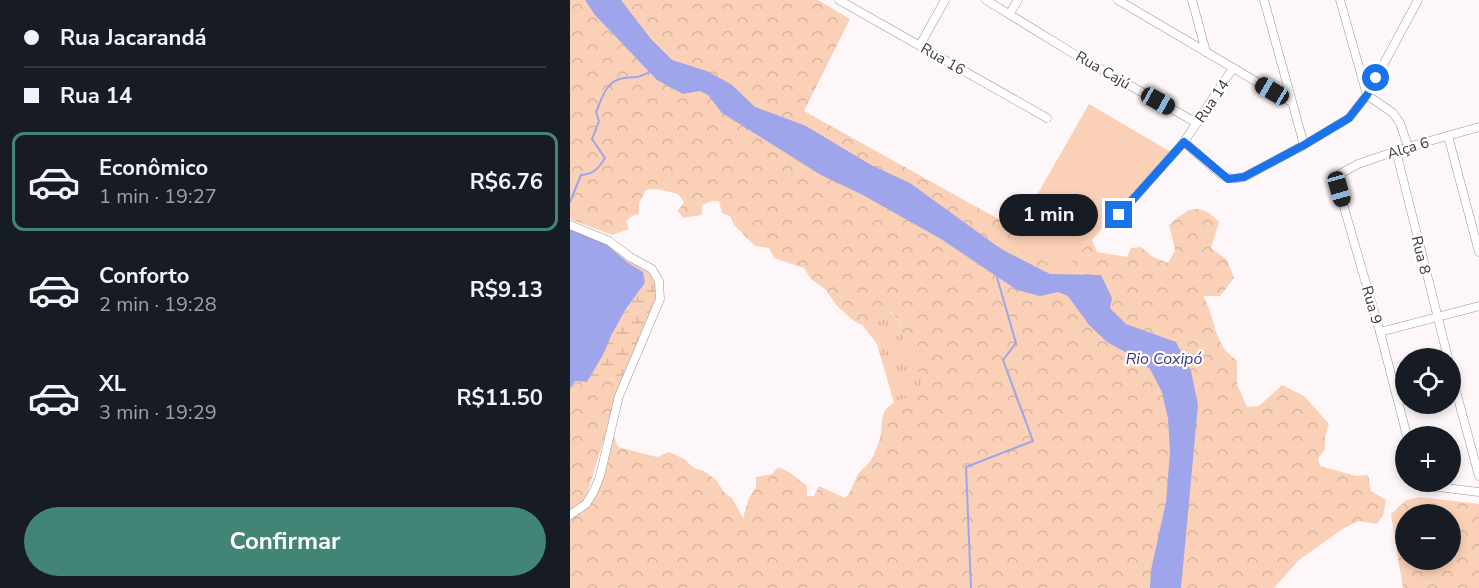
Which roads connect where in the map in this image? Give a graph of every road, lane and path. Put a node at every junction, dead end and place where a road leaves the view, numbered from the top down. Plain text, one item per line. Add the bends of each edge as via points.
1 (839, 0) edge
2 (945, 0) edge
3 (986, 0) edge
4 (1018, 0) edge
5 (1120, 0) edge
6 (1191, 0) edge
7 (1264, 0) edge
8 (1340, 0) edge
9 (1409, 0) edge
10 (1418, 0) edge
11 (1412, 10) junction
12 (1010, 13) junction
13 (920, 45) junction
14 (1206, 52) junction
15 (1233, 68) junction
16 (1367, 95) junction
17 (1291, 102) junction
18 (1047, 118) dead end
19 (1197, 123) junction
20 (1479, 128) edge
21 (1448, 136) junction
22 (1184, 142) junction
23 (1304, 145) junction
24 (1408, 147) junction
25 (1396, 151) junction
26 (1340, 174) joint
27 (1119, 215) dead end
28 (570, 225) edge
29 (1479, 252) edge
30 (1479, 306) edge
31 (1437, 317) junction
32 (1380, 332) junction
33 (1445, 348) edge
34 (1461, 410) edge
35 (1404, 426) edge
36 (1479, 476) edge
37 (1461, 490) edge
38 (1479, 492) edge
39 (570, 515) edge

1 - 13 street, Rua 16
2 - 13 street
3 - 12 street, Rua Cajú
4 - 12 street
5 - 14 street
6 - 14 street
7 - 17 street
8 - 16 street
9 - 11 street
10 - 11 street
11 - 16 street
12 - 19 street, Rua Cajú via 1078,57
13 - 18 street, Rua 16
14 - 15 street
15 - 17 street
15 - 19 street, Rua 14
16 - 23 street via 1349,118
16 - 24 street via 1393,113
17 - 23 street
19 - 22 street, Rua 14
20 - 21 street, Alça 6
21 - 24 street, Alça 6
21 - 29 street
22 - 23 street via 1228,179 1244,177
22 - 27 street, Rua 14
24 - 25 street, Alça 6
25 - 26 street, Alça 6
25 - 31 street, Rua 8
26 - 32 street, Rua 9 via 1339,189
28 - 39 street via 609,241 652,269 659,281 660,299 620,396 594,491 586,504
30 - 31 street
31 - 32 street
31 - 33 street, Rua 8
32 - 35 street, Rua 9
34 - 36 street
37 - 38 street

